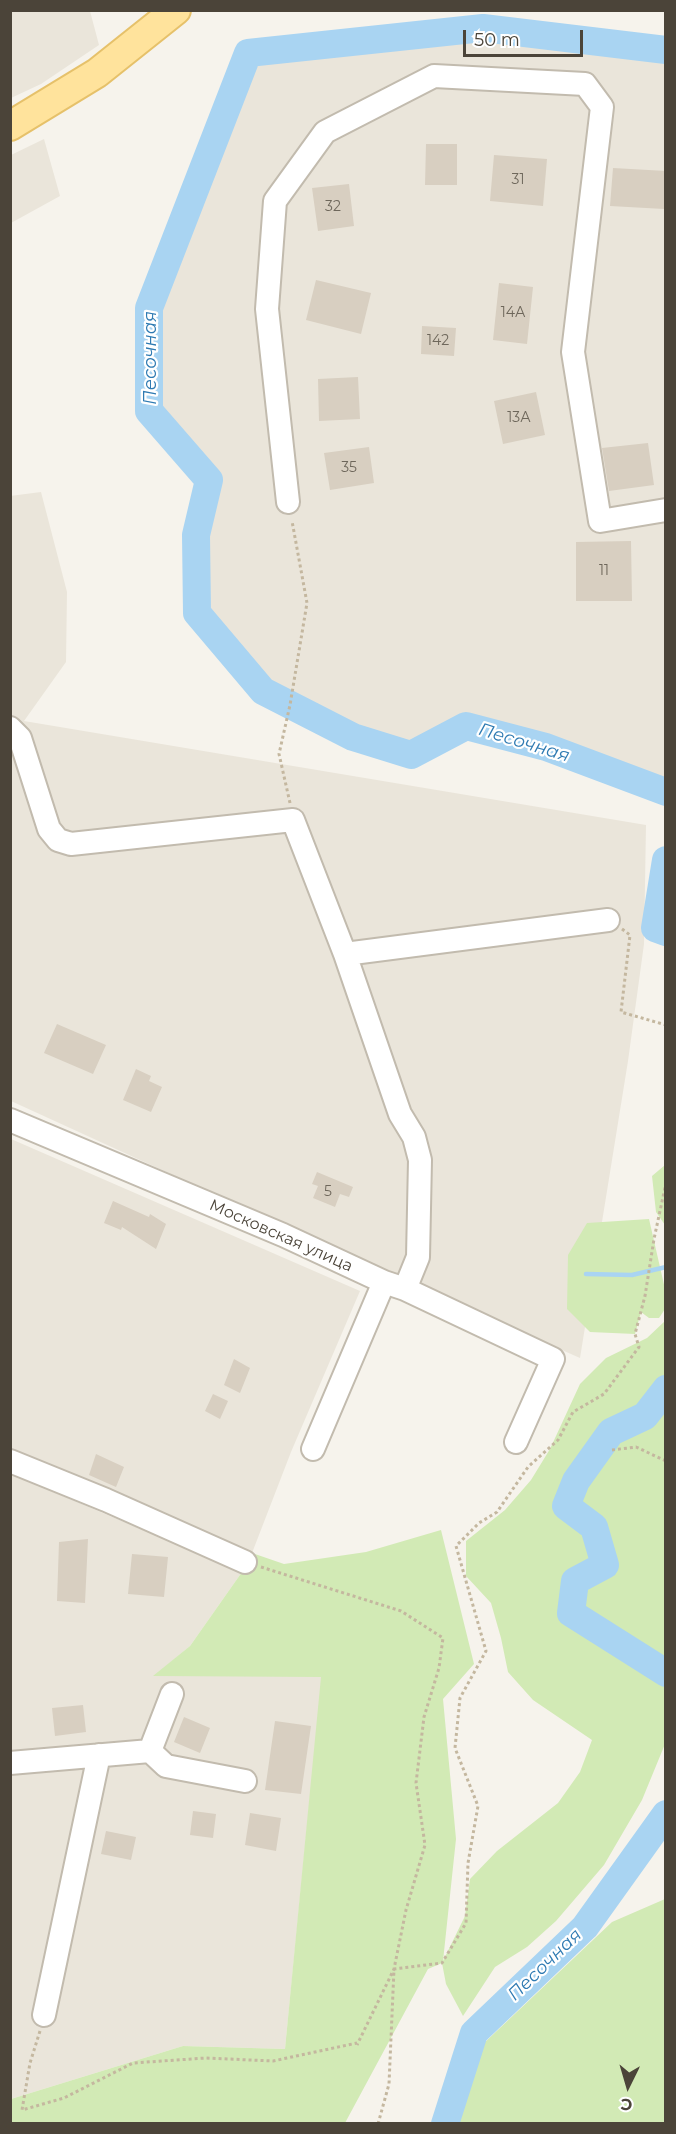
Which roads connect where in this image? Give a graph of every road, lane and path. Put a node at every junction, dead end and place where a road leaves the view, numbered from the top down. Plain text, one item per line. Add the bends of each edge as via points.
1 (176, 10) edge
2 (10, 126) edge
3 (288, 502) joint
4 (666, 510) edge
5 (10, 728) edge
6 (293, 820) junction
7 (608, 920) joint
8 (345, 954) junction
9 (666, 1025) edge
10 (10, 1120) edge
11 (666, 1183) edge
12 (394, 1285) junction
13 (516, 1442) dead end
14 (313, 1449) dead end
15 (612, 1450) dead end
16 (10, 1461) edge
17 (666, 1461) edge
18 (245, 1562) joint
19 (172, 1694) dead end
20 (150, 1751) junction
21 (99, 1755) junction
22 (10, 1763) edge
23 (245, 1781) dead end
24 (394, 1969) junction
25 (44, 2015) joint
26 (378, 2124) edge

1 - 2 main road via 97,73
3 - 4 street via 267,309 275,201 325,132 434,76 585,84 602,108 573,352 600,520
3 - 6 path via 307,603 279,754
5 - 6 street via 20,738 49,829 58,840 71,844
6 - 8 street
7 - 8 street
7 - 9 path via 630,935 621,1012
8 - 12 street via 400,1114 414,1137 420,1160 418,1257
10 - 12 street, Московская улица
11 - 24 path via 635,1334 639,1347 604,1394 573,1412 558,1440 528,1467 496,1512 456,1546 486,1651 460,1698 455,1748 478,1806 468,1863 466,1923 442,1963
12 - 13 street, Московская улица via 553,1359
12 - 14 street
15 - 17 path via 636,1447
16 - 18 street
18 - 24 path via 401,1611 443,1638 439,1668 424,1718 416,1783 425,1845
19 - 20 street
20 - 21 street
20 - 23 street via 166,1766
21 - 22 street
21 - 25 street
24 - 25 path via 357,2045 273,2061 206,2058 133,2063 64,2098 22,2110
24 - 26 path via 389,2084

